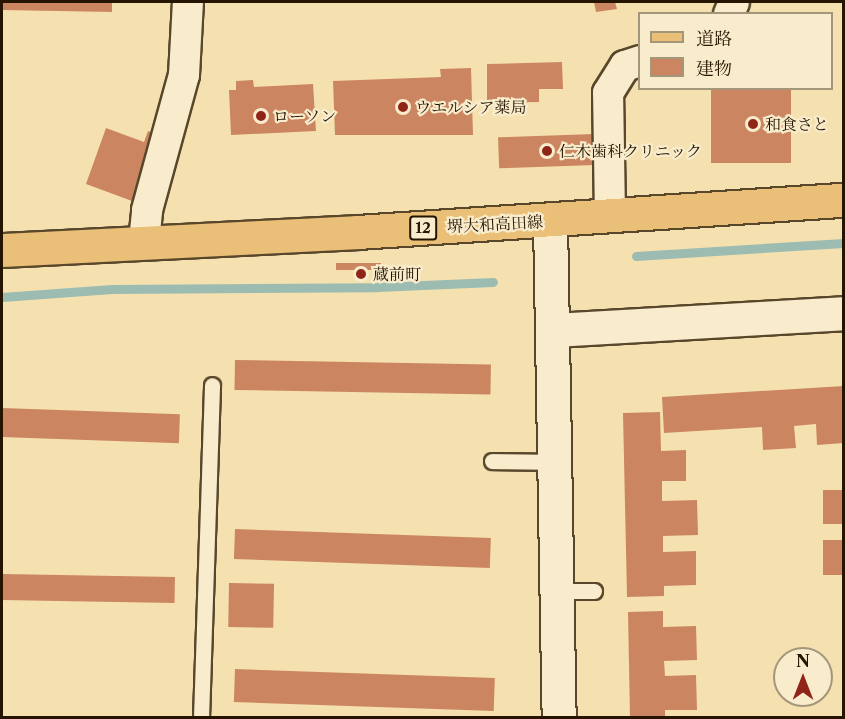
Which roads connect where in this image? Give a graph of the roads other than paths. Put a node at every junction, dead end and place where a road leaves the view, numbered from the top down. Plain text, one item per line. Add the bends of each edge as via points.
1 (189, 2) edge
2 (638, 61) edge
3 (843, 200) edge
4 (610, 216) junction
5 (550, 220) junction
6 (144, 241) junction
7 (2, 250) edge
8 (843, 313) edge
9 (553, 330) junction
10 (212, 385) dead end
11 (492, 461) dead end
12 (556, 462) junction
13 (557, 591) junction
14 (594, 591) dead end
15 (201, 717) edge
16 (559, 717) edge

1 - 6 street via 184,75 147,210
2 - 4 street via 625,66 608,93
3 - 4 main road, 堺大和高田線 / 12
4 - 5 main road, 堺大和高田線 / 12
5 - 6 main road, 堺大和高田線 / 12
5 - 9 street
6 - 7 main road, 堺大和高田線 / 12
8 - 9 street
9 - 12 street
10 - 15 lane
11 - 12 lane
12 - 13 street
13 - 14 lane
13 - 16 street

